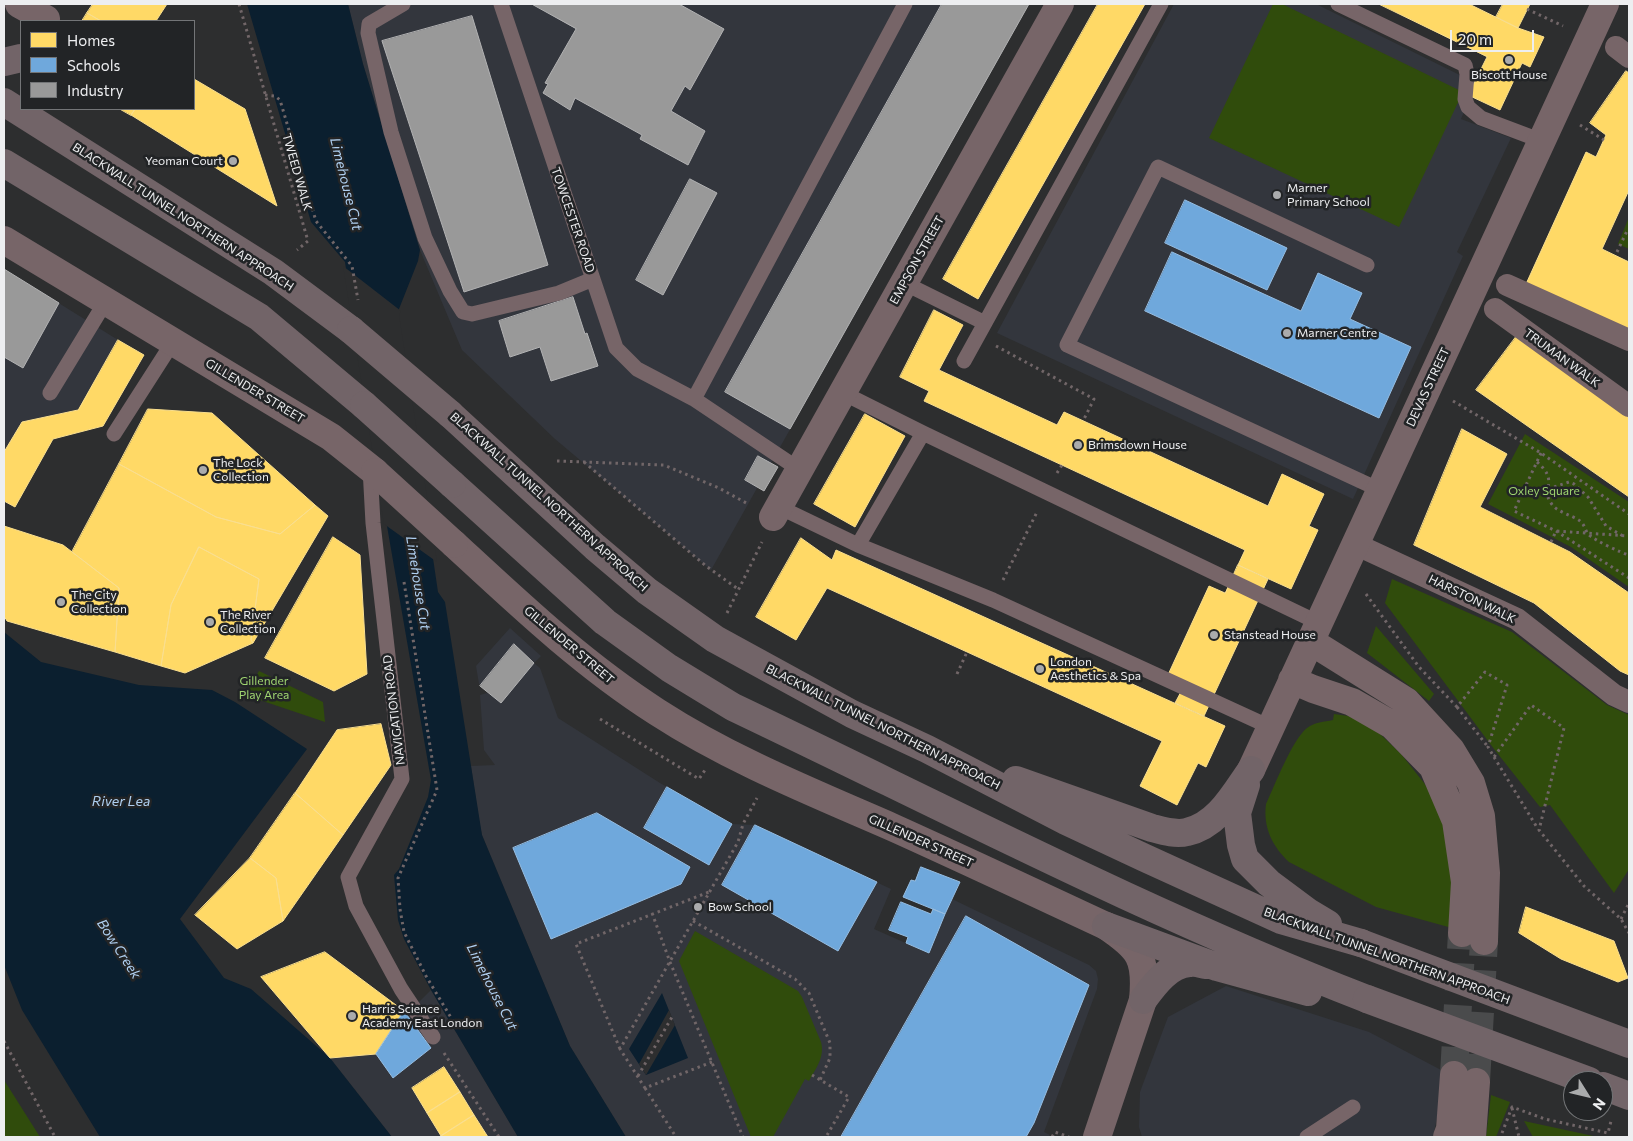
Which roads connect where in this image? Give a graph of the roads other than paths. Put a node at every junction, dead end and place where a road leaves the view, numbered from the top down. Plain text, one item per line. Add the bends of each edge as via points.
1 (19, 4) edge
2 (402, 4) edge
3 (501, 4) edge
4 (906, 4) edge
5 (1060, 4) edge
6 (1161, 4) edge
7 (1338, 4) edge
8 (1605, 4) edge
9 (48, 15) edge
10 (20, 58) edge
11 (4, 62) edge
12 (4, 102) edge
13 (1542, 141) junction
14 (4, 163) edge
15 (4, 240) edge
16 (1367, 265) dead end
17 (593, 280) junction
18 (904, 283) junction
19 (1507, 285) dead end
20 (106, 301) junction
21 (1495, 309) dead end
22 (985, 322) junction
23 (1629, 340) edge
24 (173, 342) junction
25 (964, 361) dead end
26 (50, 393) dead end
27 (843, 393) junction
28 (694, 399) junction
29 (1629, 406) edge
30 (922, 433) junction
31 (114, 434) dead end
32 (373, 470) junction
33 (800, 470) junction
34 (1380, 490) junction
35 (776, 512) joint
36 (1355, 544) junction
37 (858, 545) junction
38 (1315, 632) junction
39 (1292, 680) junction
40 (1629, 702) edge
41 (1270, 727) junction
42 (928, 749) junction
43 (1250, 770) junction
44 (1106, 926) junction
45 (1361, 943) junction
46 (1217, 967) junction
47 (1367, 999) junction
48 (1143, 1000) junction
49 (433, 1037) road end
50 (1629, 1044) edge
51 (1563, 1072) edge
52 (1613, 1090) edge
53 (1629, 1096) edge
54 (1353, 1107) dead end
55 (1097, 1137) edge
56 (1307, 1137) edge
57 (1447, 1137) edge
58 (1472, 1137) edge

1 - 9 street
2 - 17 lane via 369,24 368,33 391,132 425,238 450,291 464,312 472,314 559,293
3 - 17 lane, TOWCESTER ROAD
4 - 28 lane
5 - 18 street, EMPSON STREET
6 - 22 lane
7 - 13 lane via 1465,65 1468,107 1481,118
8 - 13 street, DEVAS STREET
10 - 11 highway
12 - 42 highway, BLACKWALL TUNNEL NORTHERN APPROACH, bridge via 273,272 351,330 450,414 595,547 647,591 715,639 852,714
13 - 34 street, DEVAS STREET
14 - 47 highway, bridge via 259,317 364,405 605,622 669,668 733,707 1192,927
15 - 20 street, GILLENDER STREET
16 - 34 lane via 1158,167 1067,345
17 - 28 lane, TOWCESTER ROAD via 616,348 637,369
18 - 22 lane
18 - 27 street, EMPSON STREET
19 - 23 street
20 - 24 street, GILLENDER STREET
20 - 26 lane
21 - 29 street, TRUMAN WALK
22 - 25 lane
24 - 31 lane
24 - 32 street, GILLENDER STREET via 331,437
27 - 30 lane
27 - 33 street, EMPSON STREET
28 - 33 lane, TOWCESTER ROAD
30 - 37 lane
30 - 38 lane via 1047,493
32 - 44 street, GILLENDER STREET, bridge via 550,632 608,679 658,713 730,754
32 - 49 lane, NAVIGATION ROAD via 372,523 402,778 348,877 356,906
33 - 35 street, EMPSON STREET
34 - 36 street, DEVAS STREET
35 - 37 lane
36 - 38 street, DEVAS STREET
36 - 40 street, HARSTON WALK via 1516,620 1614,696
37 - 41 lane via 993,600
38 - 39 street, DEVAS STREET
38 - 39 street via 1406,701 1452,750 1471,783 1481,816 1486,873 1473,937 1456,821 1433,767 1392,725 1352,702
39 - 41 street, DEVAS STREET
41 - 43 street, DEVAS STREET
42 - 43 highway via 1170,832 1186,833 1202,826 1222,810
42 - 45 highway, BLACKWALL TUNNEL NORTHERN APPROACH via 1066,821 1272,916
43 - 45 highway via 1237,813 1245,860 1308,912
44 - 46 highway
44 - 48 street, GILLENDER STREET via 1135,949 1143,964
45 - 50 highway, BLACKWALL TUNNEL NORTHERN APPROACH, bridge
46 - 47 highway via 1301,991
46 - 48 highway via 1189,962 1172,969 1156,981
47 - 51 highway, bridge
48 - 55 street, GILLENDER STREET
52 - 53 highway
54 - 56 lane
57 - 58 street via 1465,1078

